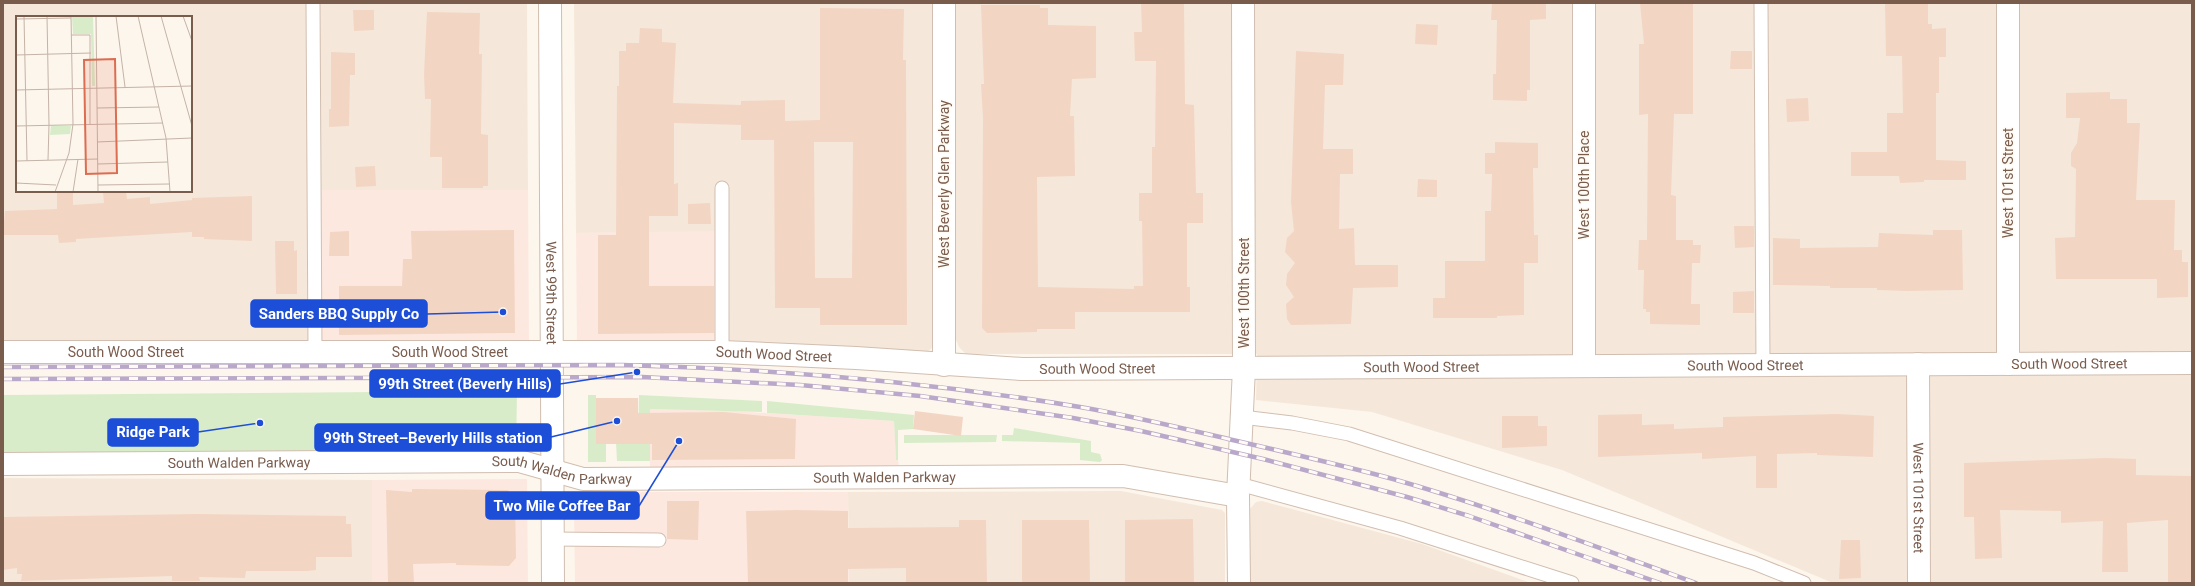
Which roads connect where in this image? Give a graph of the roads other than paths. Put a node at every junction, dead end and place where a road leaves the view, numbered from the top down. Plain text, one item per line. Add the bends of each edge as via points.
1 (313, 3) edge
2 (550, 3) edge
3 (944, 3) edge
4 (1243, 3) edge
5 (1584, 3) edge
6 (1761, 3) edge
7 (2008, 3) edge
8 (722, 188) dead end
9 (552, 351) junction
10 (3, 352) edge
11 (315, 352) junction
12 (722, 352) junction
13 (2192, 363) edge
14 (1918, 364) junction
15 (2008, 364) junction
16 (944, 365) junction
17 (1763, 365) junction
18 (1584, 366) junction
19 (1244, 368) junction
20 (1242, 417) junction
21 (3, 464) edge
22 (552, 470) junction
23 (1238, 490) junction
24 (552, 539) junction
25 (659, 540) dead end
26 (553, 583) edge
27 (1239, 583) edge
28 (1572, 583) edge
29 (1804, 583) edge
30 (1919, 583) edge

1 - 11 lane
2 - 9 street, West 99th Street
3 - 16 street, West Beverly Glen Parkway
4 - 19 street, West 100th Street
5 - 18 street, West 100th Place
6 - 17 lane
7 - 15 street, West 101st Street
8 - 12 lane
9 - 11 street, South Wood Street
9 - 12 street, South Wood Street
9 - 22 street, West 99th Street
10 - 11 street, South Wood Street
12 - 16 street, South Wood Street
13 - 15 street, South Wood Street
14 - 15 street, South Wood Street
14 - 17 street, South Wood Street
14 - 30 street, West 101st Street
16 - 19 street, South Wood Street via 1022,369
17 - 18 street, South Wood Street
18 - 19 street, South Wood Street
19 - 20 street, West 100th Street
20 - 23 street, West 100th Street
20 - 29 lane via 1349,434 1754,563
21 - 22 street, South Walden Parkway via 519,461
22 - 23 street, South Walden Parkway via 583,479 1123,476
22 - 24 street, West 99th Street
23 - 27 street, West 100th Street
23 - 28 lane via 1400,528
24 - 25 lane
24 - 26 street, West 99th Street

